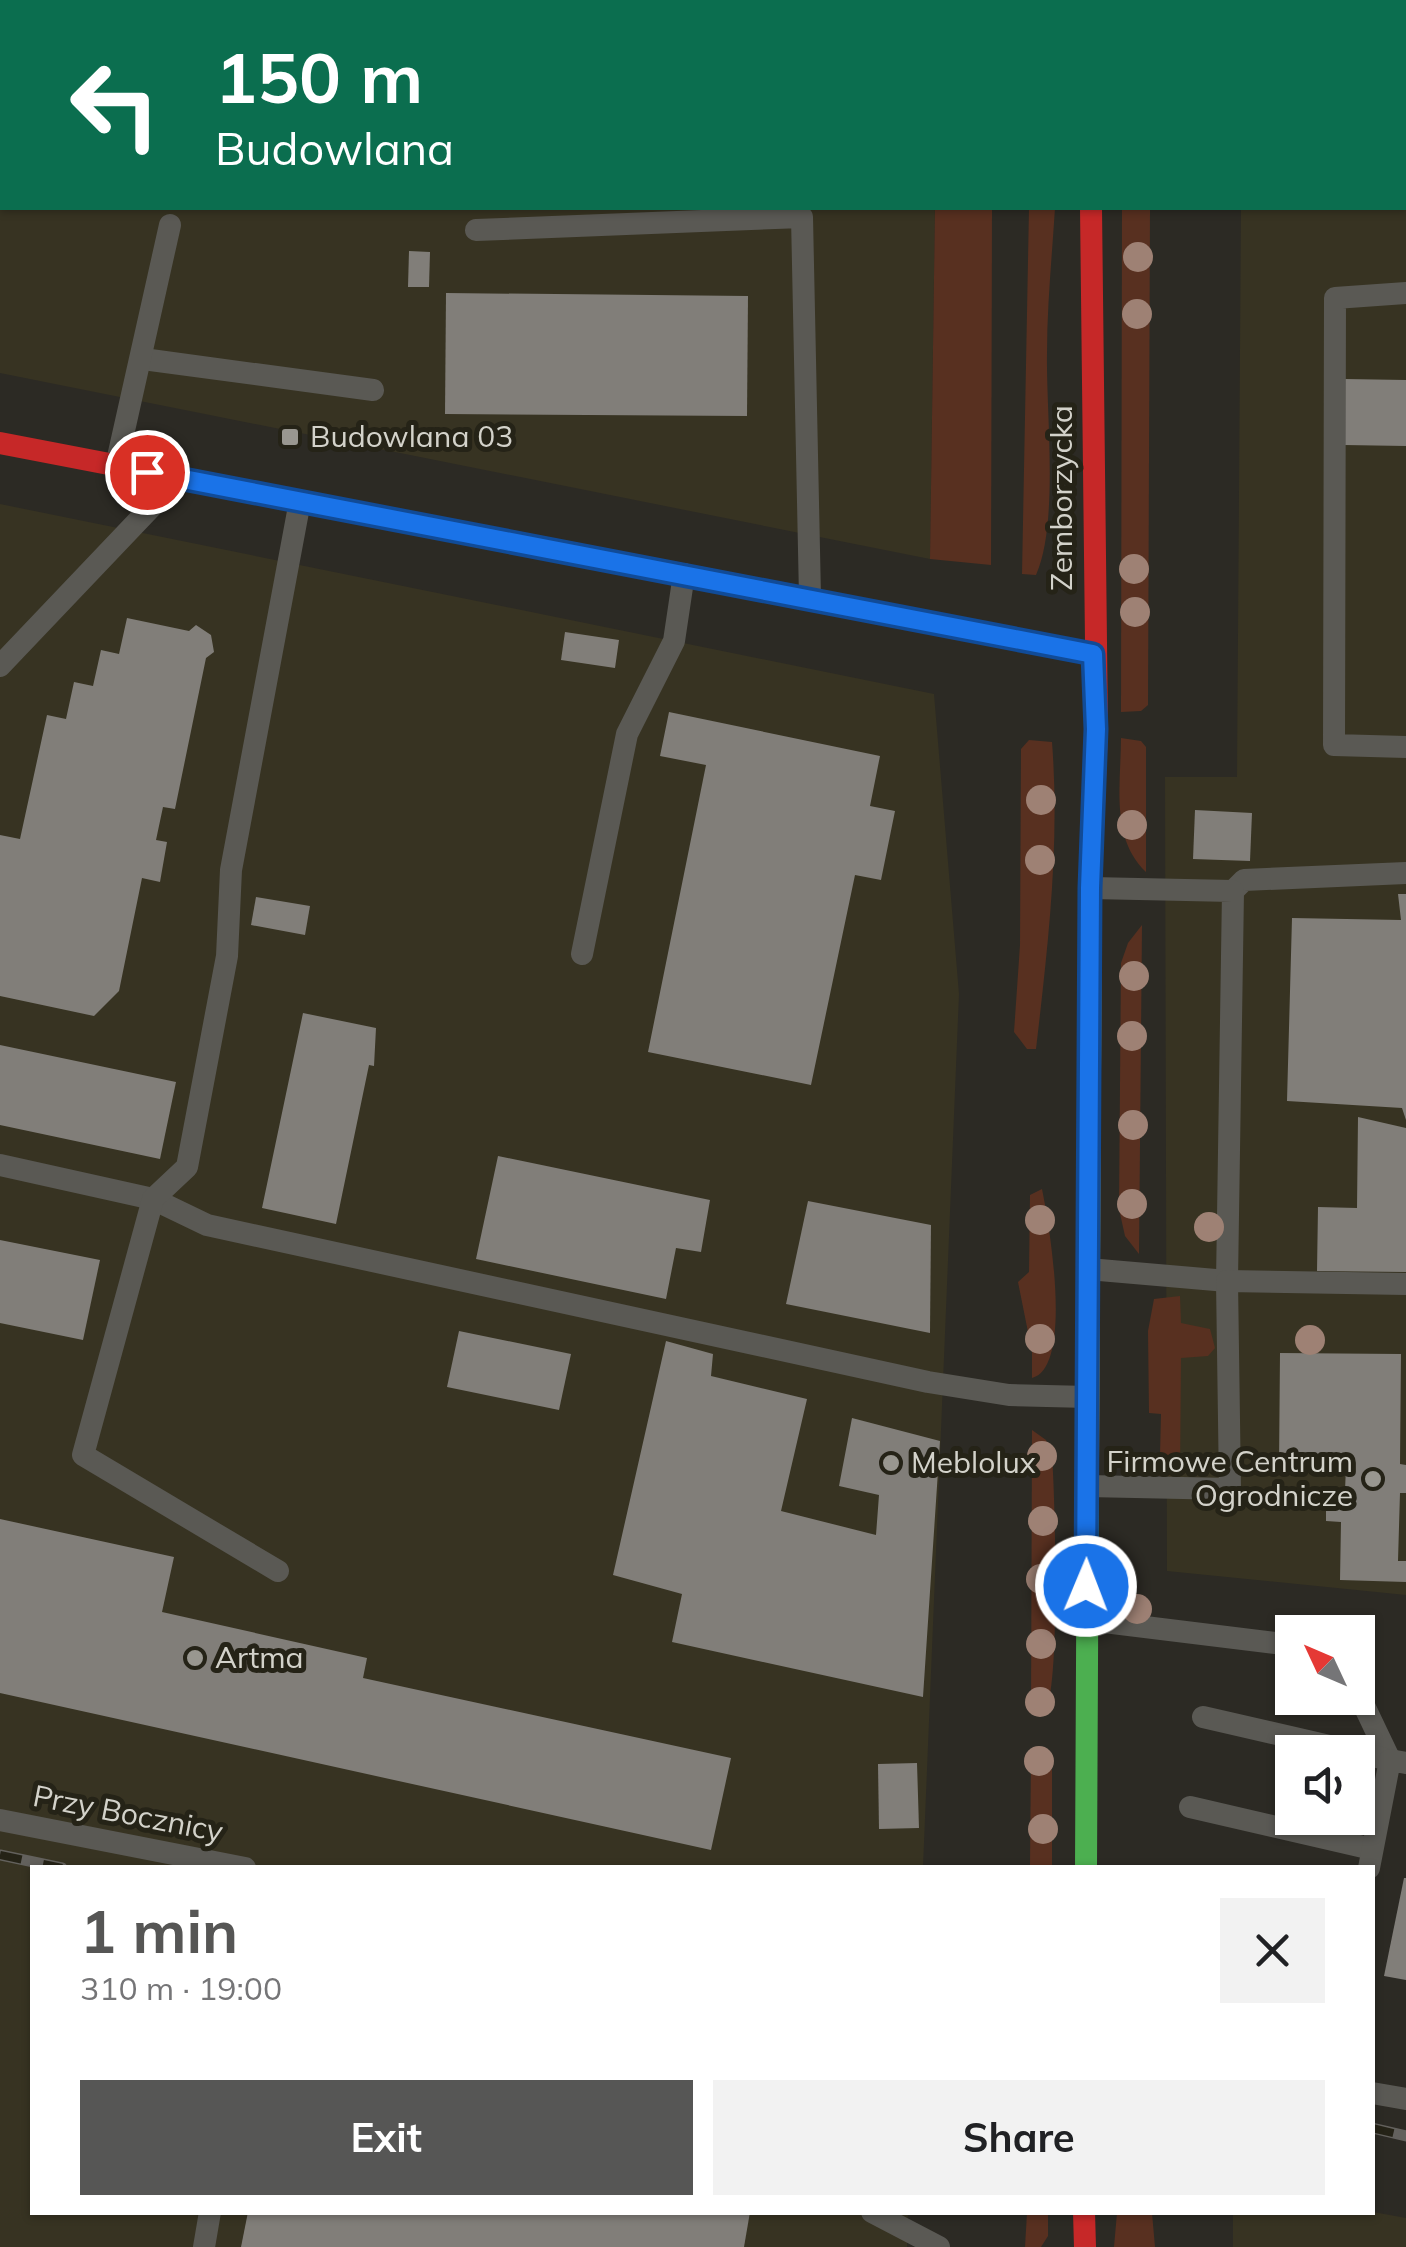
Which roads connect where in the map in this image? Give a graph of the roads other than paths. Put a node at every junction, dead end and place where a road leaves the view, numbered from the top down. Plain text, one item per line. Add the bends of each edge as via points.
1 (1091, 210) edge
2 (802, 212) edge
3 (170, 225) dead end
4 (476, 230) dead end
5 (1406, 294) edge
6 (143, 359) junction
7 (373, 390) dead end
8 (0, 443) edge
9 (116, 466) junction
10 (179, 478) junction
11 (300, 501) junction
12 (684, 574) junction
13 (810, 598) junction
14 (1093, 654) junction
15 (0, 666) edge
16 (1406, 746) edge
17 (1406, 874) edge
18 (1090, 888) junction
19 (1233, 891) junction
20 (582, 954) dead end
21 (0, 1165) edge
22 (154, 1200) junction
23 (1088, 1268) junction
24 (1227, 1281) junction
25 (1406, 1284) edge
26 (1088, 1397) junction
27 (1088, 1486) junction
28 (278, 1571) dead end
29 (1086, 1620) junction
30 (1275, 1643) edge
31 (1371, 1715) edge
32 (1202, 1718) dead end
33 (1398, 1761) edge
34 (1190, 1807) dead end
35 (0, 1820) edge
36 (1370, 1858) edge
37 (230, 1865) edge
38 (1086, 1865) edge
39 (1375, 2094) edge
40 (1406, 2100) edge
41 (209, 2215) edge
42 (878, 2215) edge
43 (1084, 2215) edge
44 (204, 2247) edge
45 (939, 2247) edge
46 (1084, 2247) edge

1 - 14 street, Zemborzycka
2 - 4 lane
2 - 13 lane
3 - 6 lane
5 - 16 lane via 1335,298 1334,725 1334,745
6 - 7 lane
6 - 9 lane
8 - 9 street
9 - 10 street
10 - 11 street
10 - 15 lane
11 - 12 street
11 - 22 lane via 230,870 227,956 186,1167
12 - 13 street
12 - 20 lane via 674,641 628,734
13 - 14 street
14 - 18 street, Zemborzycka
17 - 19 lane via 1244,880
18 - 19 lane
18 - 23 street, Zemborzycka
19 - 24 lane
21 - 22 lane
22 - 26 lane via 207,1225 909,1378 1009,1395
22 - 28 lane via 83,1455
23 - 24 lane
23 - 26 street, Zemborzycka
24 - 25 lane
24 - 27 lane via 1230,1488
26 - 27 street, Zemborzycka
27 - 29 street, Zemborzycka
29 - 30 lane
29 - 38 street, Zemborzycka
31 - 33 lane
32 - 33 lane
33 - 36 lane
34 - 36 lane
35 - 37 lane, Przy Bocznicy
39 - 40 lane
41 - 44 lane
42 - 45 lane
43 - 46 street

